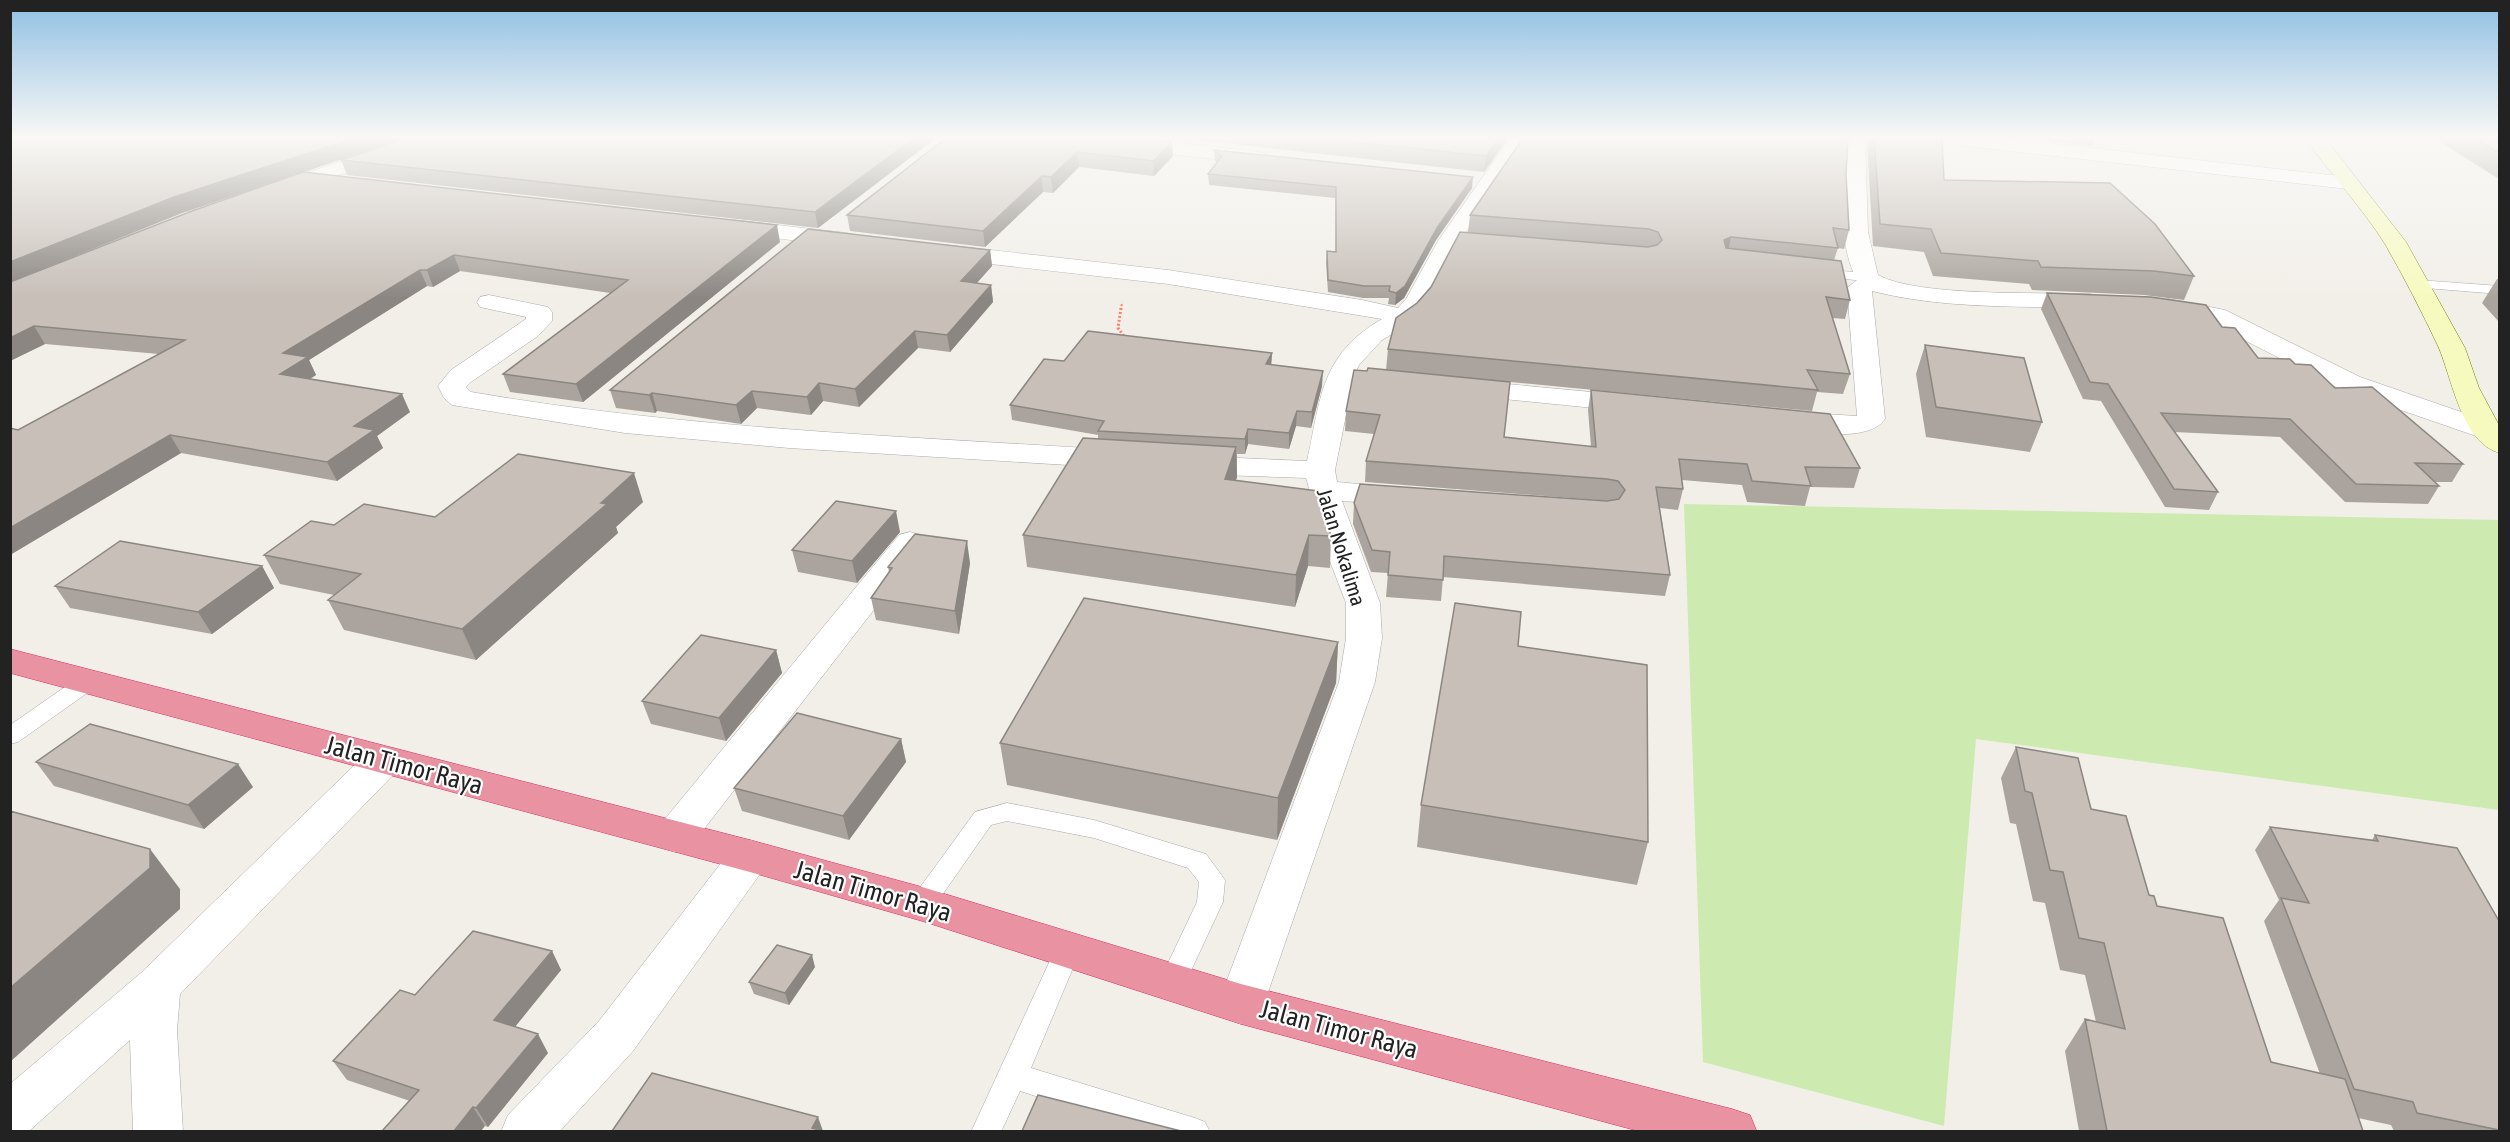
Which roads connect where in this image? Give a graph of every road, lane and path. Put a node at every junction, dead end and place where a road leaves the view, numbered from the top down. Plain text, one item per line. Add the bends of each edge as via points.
1 (1476, 191) edge
2 (1855, 191) edge
3 (2355, 191) edge
4 (843, 223) dead end
5 (714, 225) edge
6 (816, 236) junction
7 (872, 243) edge
8 (919, 248) edge
9 (780, 257) edge
10 (1804, 271) edge
11 (1131, 272) junction
12 (1868, 280) junction
13 (2418, 284) junction
14 (2499, 290) edge
15 (489, 302) dead end
16 (2114, 303) edge
17 (2146, 304) edge
18 (1404, 316) junction
19 (1127, 340) edge
20 (1442, 386) edge
21 (609, 397) edge
22 (1659, 407) edge
23 (1764, 418) edge
24 (582, 419) junction
25 (2493, 437) edge
26 (1321, 480) junction
27 (1435, 499) edge
28 (910, 542) edge
29 (10, 661) edge
30 (88, 681) junction
31 (10, 736) edge
32 (384, 760) junction
33 (675, 836) junction
34 (750, 856) junction
35 (922, 904) junction
36 (1068, 949) junction
37 (1172, 982) junction
38 (158, 986) junction
39 (1241, 1004) junction
40 (1013, 1076) junction
41 (10, 1116) edge
42 (158, 1131) edge
43 (526, 1131) edge
44 (986, 1131) edge
45 (1195, 1131) edge
46 (1732, 1131) edge

1 - 18 street, Jalan Nokalima via 1460,242
2 - 12 street
3 - 13 main road via 2395,242
4 - 6 street
5 - 6 street
6 - 7 street
6 - 9 street
8 - 11 street
10 - 12 lane
11 - 18 street
11 - 19 path via 1118,317 1118,328
12 - 16 street via 1891,290 1934,295
12 - 23 street via 1858,288 1871,419 1859,426
13 - 14 lane
13 - 25 main road via 2452,348 2465,388
15 - 24 street via 539,312 539,321 529,332 461,376 452,386 454,392 462,399
17 - 25 street via 2218,315 2266,337 2328,374
18 - 26 street, Jalan Nokalima via 1373,335 1348,361 1351,376
20 - 22 street
21 - 24 street
24 - 26 street via 828,443 1155,462
26 - 27 street
26 - 39 street, Jalan Nokalima via 1363,603 1364,638 1357,682
28 - 33 street
29 - 30 highway, Jalan Timor Raya
30 - 31 lane
30 - 32 highway, Jalan Timor Raya
32 - 33 highway, Jalan Timor Raya
32 - 38 street
33 - 34 highway, Jalan Timor Raya
34 - 35 highway, Jalan Timor Raya
34 - 43 street via 616,1036
35 - 36 highway, Jalan Timor Raya
35 - 37 lane via 983,818 1007,812 1094,829 1197,861 1212,880 1210,902
36 - 37 highway, Jalan Timor Raya
36 - 40 lane
37 - 39 highway, Jalan Timor Raya
38 - 41 street
38 - 42 street via 153,1030
39 - 46 highway, Jalan Timor Raya
40 - 44 lane
40 - 45 lane

